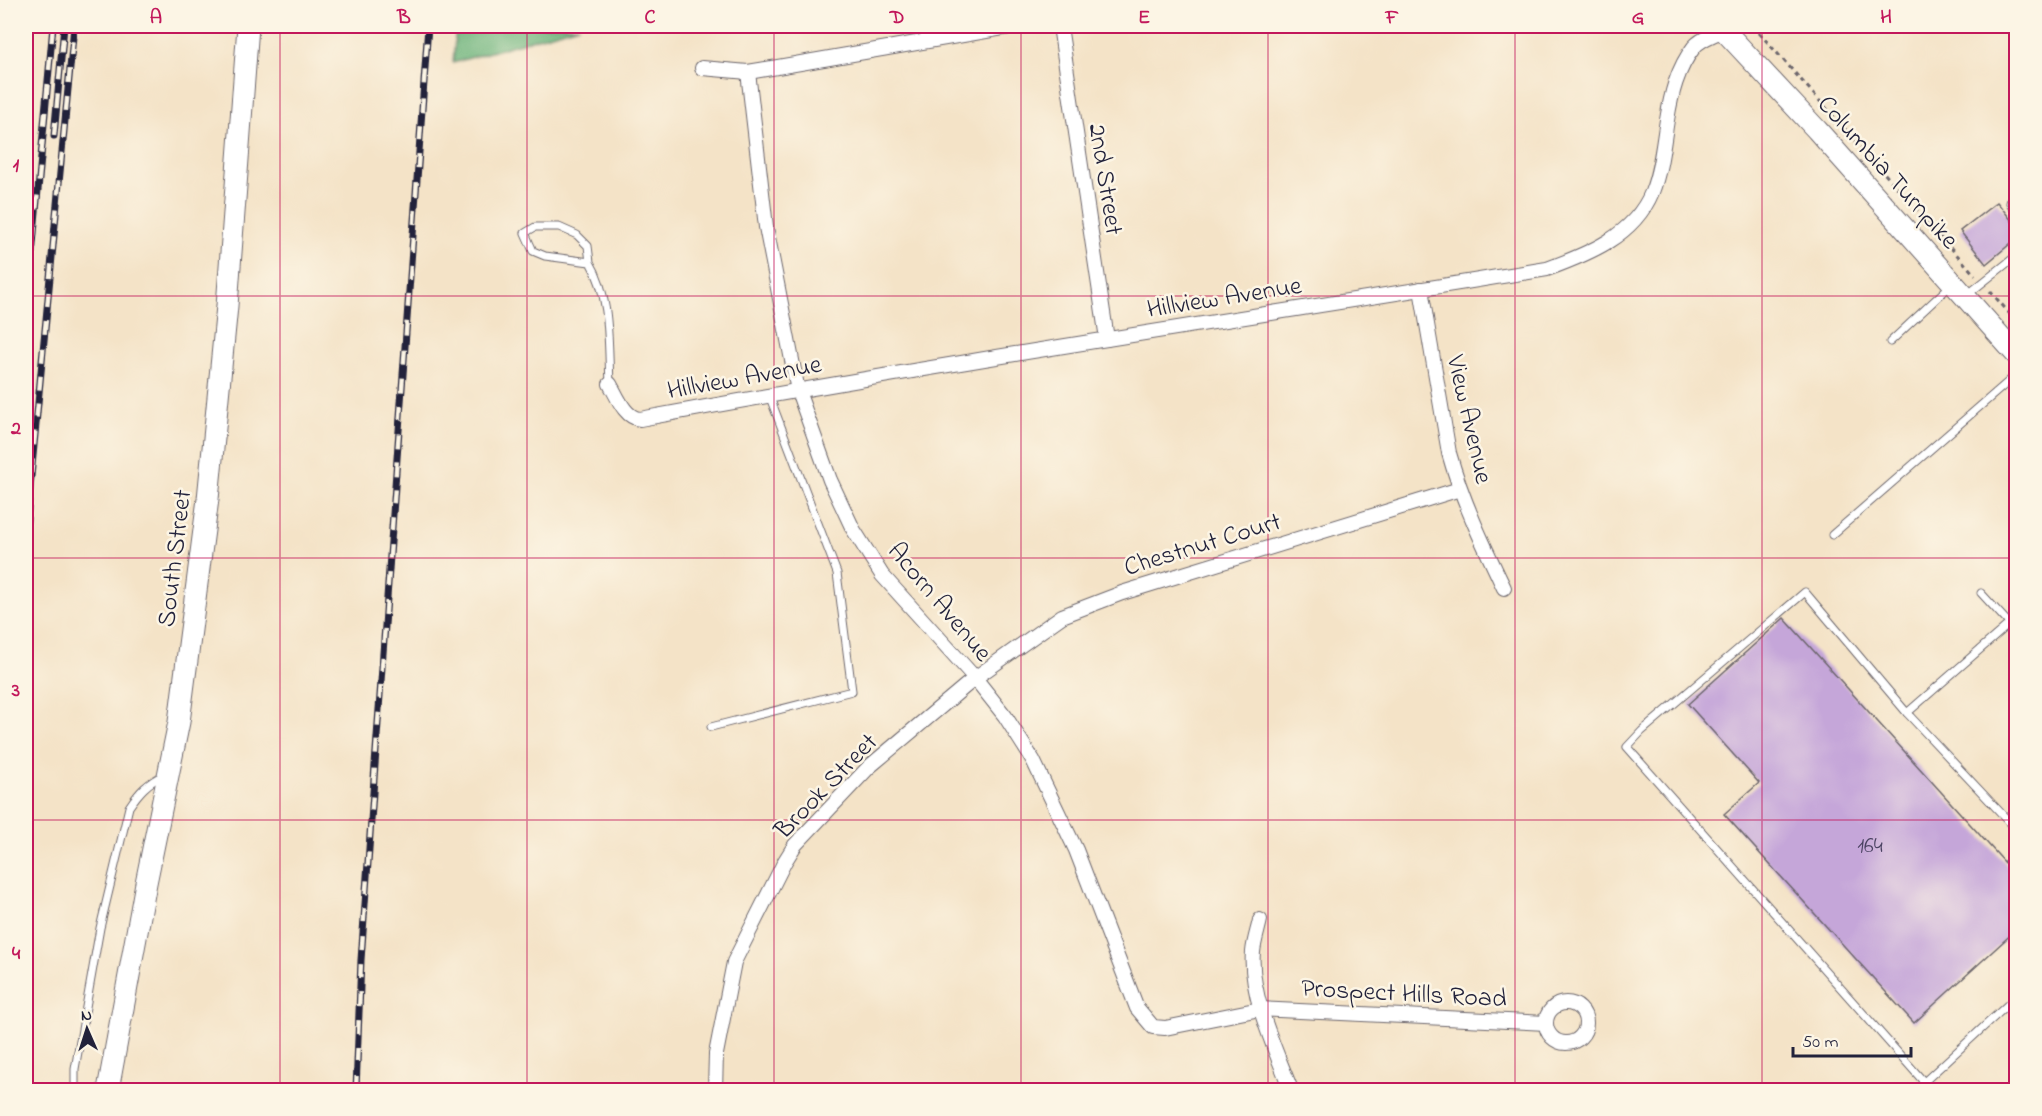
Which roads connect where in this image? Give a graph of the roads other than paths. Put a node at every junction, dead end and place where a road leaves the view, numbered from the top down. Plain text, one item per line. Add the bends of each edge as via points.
1 (248, 26) edge
2 (1015, 26) edge
3 (1060, 26) edge
4 (1724, 27) edge
5 (702, 68) dead end
6 (748, 72) junction
7 (2016, 187) edge
8 (2016, 212) edge
9 (2016, 256) edge
10 (590, 262) junction
11 (1420, 289) junction
12 (1959, 290) junction
13 (1107, 339) junction
14 (1890, 342) dead end
15 (2016, 354) edge
16 (2016, 375) edge
17 (610, 384) joint
18 (798, 391) junction
19 (769, 395) junction
20 (1460, 489) junction
21 (1832, 536) dead end
22 (1504, 588) dead end
23 (1982, 593) dead end
24 (2013, 621) edge
25 (2016, 631) edge
26 (975, 678) junction
27 (1907, 713) junction
28 (711, 727) dead end
29 (169, 773) junction
30 (2016, 829) edge
31 (1260, 920) dead end
32 (2016, 997) edge
33 (1260, 1009) junction
34 (1546, 1023) dead end
35 (75, 1090) edge
36 (108, 1090) edge
37 (715, 1090) edge
38 (1290, 1090) edge

1 - 29 main road, South Street via 208,499
2 - 6 street
3 - 13 street, 2nd Street
4 - 11 street, Hillview Avenue via 1694,48 1678,75 1651,195 1622,232 1597,249 1547,269
4 - 12 main road, Columbia Turnpike
5 - 6 street
6 - 18 street, Acorn Avenue via 766,227
7 - 8 lane via 2010,203
9 - 12 lane via 1982,282
10 - 10 lane via 533,251 525,233 536,226 559,227 578,235 588,246
10 - 17 lane via 598,275 607,324
11 - 13 street, Hillview Avenue
11 - 20 street, View Avenue via 1449,453
12 - 14 lane
12 - 15 main road, Columbia Turnpike
13 - 18 street, Hillview Avenue
16 - 21 lane
17 - 19 street, Hillview Avenue via 635,419
18 - 19 street, Hillview Avenue
18 - 26 street, Acorn Avenue via 830,480 853,529 882,575
19 - 28 lane via 837,573 852,691
20 - 22 street, View Avenue
20 - 26 street, Chestnut Court via 1122,593 1062,616
23 - 24 lane
24 - 25 lane
24 - 27 lane
26 - 33 street, Acorn Avenue via 1033,760 1076,850 1137,1008 1153,1027 1165,1029
26 - 37 street, Brook Street via 869,767 795,845 734,962 716,1054
27 - 30 lane
27 - 32 lane via 1805,592 1627,747 1924,1082
29 - 35 lane via 140,790 129,807 100,928 75,1069
29 - 36 main road, South Street
31 - 33 street via 1253,953
33 - 34 street, Prospect Hills Road
33 - 38 street

